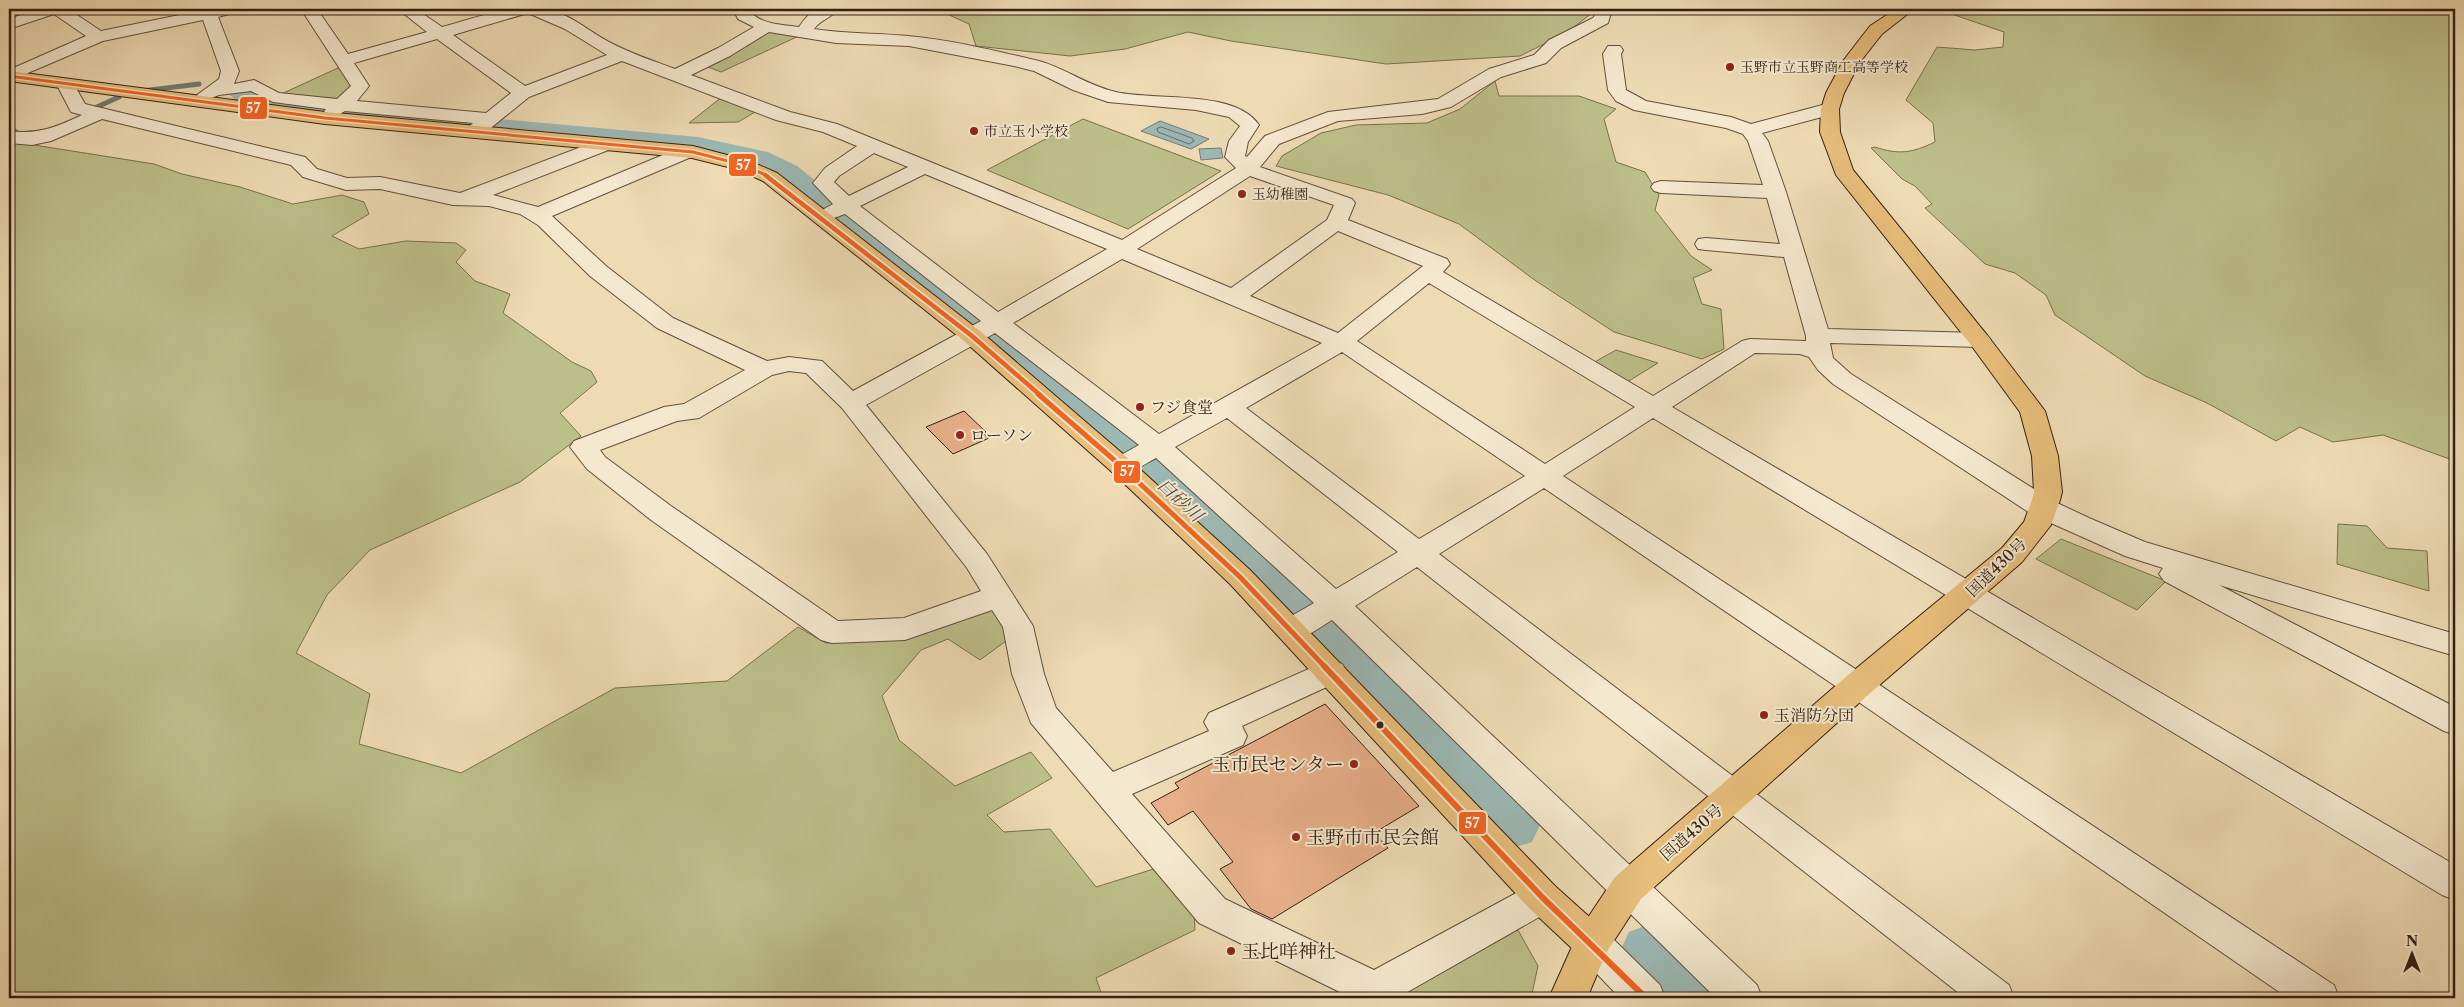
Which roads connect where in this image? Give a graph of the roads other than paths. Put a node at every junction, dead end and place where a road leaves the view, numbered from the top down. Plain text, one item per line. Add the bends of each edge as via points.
1 (55, 9) edge
2 (231, 9) edge
3 (309, 9) edge
4 (406, 9) edge
5 (525, 9) edge
6 (531, 9) edge
7 (741, 9) edge
8 (830, 9) edge
9 (1604, 9) edge
10 (1906, 9) edge
11 (208, 11) edge
12 (9, 24) edge
13 (766, 27) junction
14 (804, 32) junction
15 (442, 34) junction
16 (98, 37) junction
17 (1614, 50) dead end
18 (622, 55) junction
19 (343, 61) junction
20 (678, 74) junction
21 (12, 78) edge
22 (66, 85) junction
23 (216, 90) junction
24 (523, 92) junction
25 (194, 101) junction
26 (1830, 109) junction
27 (92, 111) junction
28 (333, 112) junction
29 (482, 125) junction
30 (1750, 130) junction
31 (9, 138) edge
32 (610, 144) junction
33 (872, 145) junction
34 (689, 151) junction
35 (926, 166) junction
36 (1248, 169) junction
37 (1661, 187) dead end
38 (1776, 192) junction
39 (463, 199) junction
40 (835, 212) junction
41 (536, 215) junction
42 (1336, 223) junction
43 (1706, 244) dead end
44 (1123, 249) junction
45 (1792, 251) junction
46 (1428, 273) junction
47 (1232, 298) junction
48 (985, 329) junction
49 (1979, 340) junction
50 (1340, 343) junction
51 (1817, 344) junction
52 (764, 370) junction
53 (852, 403) junction
54 (1653, 406) junction
55 (1229, 408) junction
56 (1140, 457) junction
57 (1544, 476) junction
58 (2040, 517) junction
59 (1418, 553) junction
60 (1968, 595) junction
61 (999, 596) junction
62 (1313, 617) junction
63 (2455, 644) edge
64 (1331, 672) junction
65 (1858, 685) junction
66 (2455, 722) edge
67 (1108, 789) junction
68 (1732, 797) junction
69 (2455, 884) edge
70 (1628, 888) junction
71 (1542, 897) junction
72 (1592, 943) junction
73 (1568, 998) edge
74 (1646, 998) edge
75 (1742, 998) edge
76 (1996, 998) edge
77 (2320, 998) edge

1 - 12 street
1 - 16 street
2 - 11 street
3 - 19 street
4 - 15 street
5 - 15 street
6 - 18 street via 571,25
7 - 13 street via 744,16
8 - 14 street via 814,17
9 - 36 street via 1597,23 1555,44 1540,59 1495,73 1444,103 1324,119 1272,140
10 - 26 main road, 国道430号 via 1876,30 1863,44 1835,93
11 - 16 street
11 - 23 street via 230,71 229,79
13 - 14 street
13 - 20 street
14 - 36 street via 836,38 890,39 934,45 1040,67 1071,83 1114,98 1196,104 1235,113 1250,125 1239,141 1235,158
15 - 19 street
15 - 24 street
16 - 21 street
17 - 30 street via 1617,90 1630,101
18 - 20 street
18 - 24 street
19 - 28 street via 360,86
20 - 33 street via 783,116 830,128
21 - 22 main road
22 - 25 main road
22 - 27 street via 78,108
23 - 25 street
23 - 28 street via 254,85 273,96
24 - 29 street
25 - 28 main road
26 - 30 street
26 - 49 main road, 国道430号 via 1830,132 1843,171
27 - 31 street via 60,132 24,139
27 - 39 street via 298,161 310,173 346,184 380,183
28 - 29 main road
29 - 32 main road
30 - 38 street via 1758,141
32 - 34 main road
32 - 39 street
33 - 35 street
33 - 40 street via 832,172 823,183
34 - 40 main road via 744,164
34 - 41 street
35 - 40 street
35 - 44 street
36 - 42 street via 1342,200 1345,203
36 - 44 street
37 - 38 street
38 - 45 street
39 - 41 street via 489,200
40 - 48 main road
41 - 52 street via 598,271 665,323
42 - 46 street via 1439,264
42 - 47 street
43 - 45 street
44 - 47 street
44 - 48 street
45 - 51 street
46 - 50 street
46 - 54 street
47 - 50 street
48 - 53 street
48 - 56 street
48 - 56 main road
49 - 51 street via 1861,333
49 - 58 main road, 国道430号 via 2032,411 2039,429 2048,492
50 - 55 street
50 - 57 street
51 - 54 street via 1802,347 1750,346
51 - 58 street via 1825,363 1842,379
52 - 53 street via 789,364 813,366
52 - 61 street via 690,412 673,413 584,447 596,463 661,513 832,632 905,629
53 - 61 street via 972,553
54 - 57 street
54 - 60 street
55 - 56 street
55 - 59 street
56 - 62 street
56 - 62 main road via 1240,577
57 - 59 street
57 - 65 street
58 - 60 main road, 国道430号 via 2012,555
58 - 63 street via 2134,549
58 - 66 street via 2174,574
59 - 62 street
59 - 68 street
60 - 65 main road, 国道430号
60 - 69 street
61 - 67 street via 1018,626 1028,674 1042,714
62 - 64 main road
62 - 70 street
64 - 67 street via 1220,722 1231,736
64 - 71 main road
65 - 68 main road, 国道430号
65 - 77 street
67 - 71 street via 1212,911 1375,990
68 - 70 main road, 国道430号
68 - 76 street
70 - 72 main road, 国道430号
70 - 75 street
71 - 72 main road
72 - 73 main road, 国道430号
72 - 74 street

